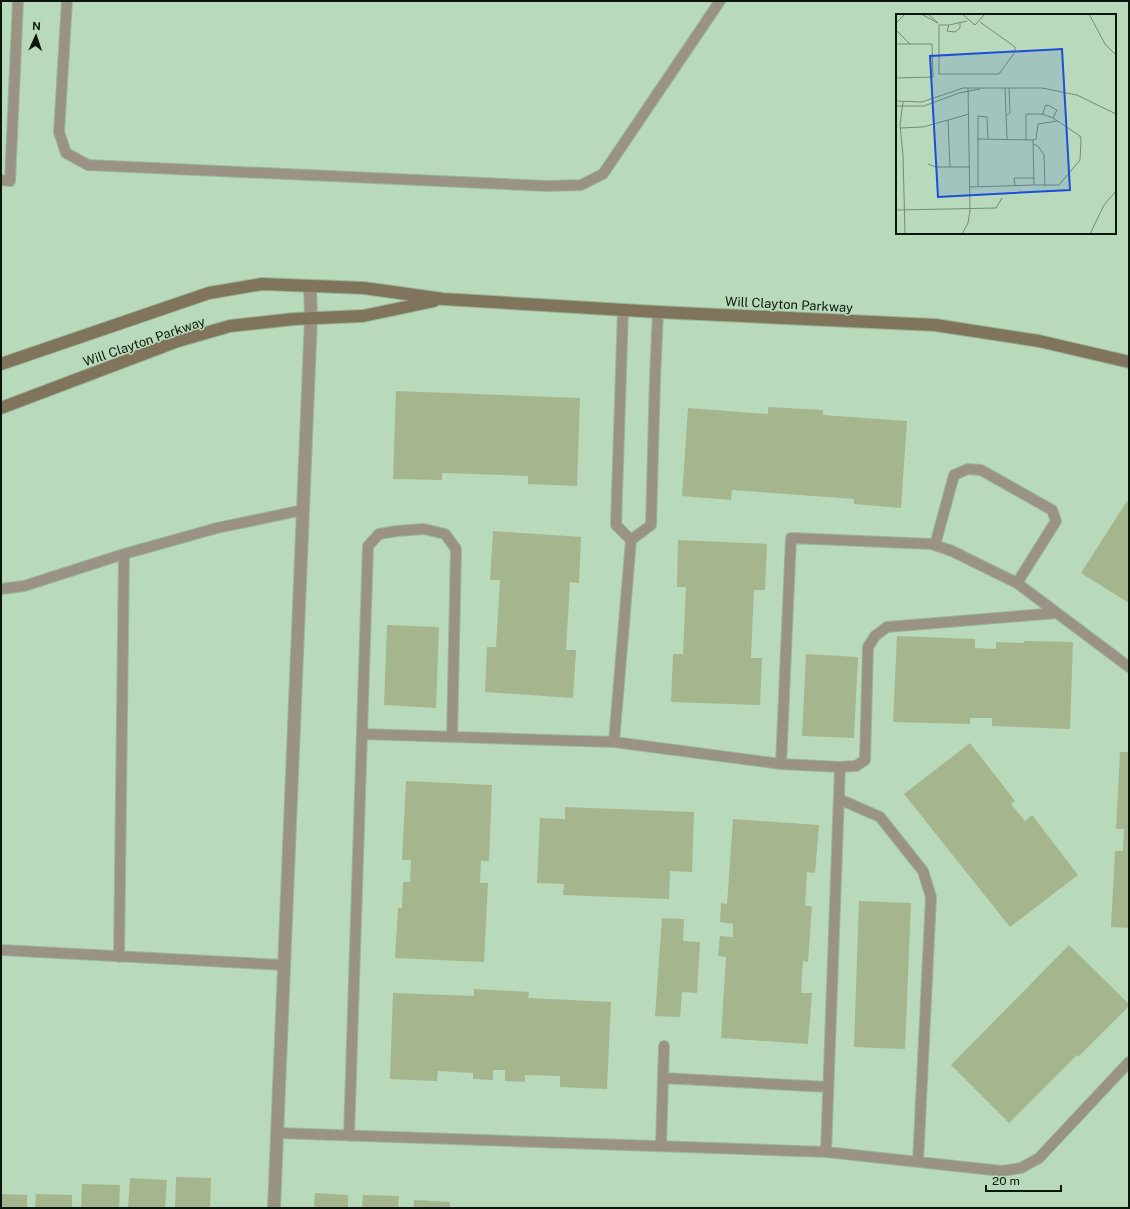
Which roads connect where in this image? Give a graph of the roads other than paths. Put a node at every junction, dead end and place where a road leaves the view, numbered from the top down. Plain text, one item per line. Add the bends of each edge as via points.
1 (18, 1) edge
2 (68, 1) edge
3 (720, 1) edge
4 (1, 180) edge
5 (310, 286) junction
6 (443, 299) junction
7 (624, 310) junction
8 (658, 312) junction
9 (311, 318) junction
10 (1129, 362) edge
11 (1, 364) edge
12 (1, 408) edge
13 (303, 510) junction
14 (631, 540) junction
15 (935, 545) junction
16 (124, 554) junction
17 (1017, 583) junction
18 (1, 589) edge
19 (1057, 613) junction
20 (1129, 667) edge
21 (362, 734) junction
22 (452, 737) junction
23 (614, 742) junction
24 (781, 764) junction
25 (840, 767) junction
26 (839, 799) junction
27 (1, 950) edge
28 (119, 957) junction
29 (284, 965) junction
30 (664, 1046) dead end
31 (1129, 1062) edge
32 (663, 1078) junction
33 (828, 1087) junction
34 (277, 1133) junction
35 (349, 1136) junction
36 (661, 1146) junction
37 (826, 1152) junction
38 (918, 1162) junction
39 (274, 1208) edge

1 - 4 lane via 10,181
2 - 3 lane via 59,132 66,153 88,165 547,186 581,185 603,174
5 - 6 street, Will Clayton Parkway via 364,288
5 - 9 street
5 - 11 street, Will Clayton Parkway via 262,284 209,293
6 - 7 street, Will Clayton Parkway
6 - 9 street, Will Clayton Parkway via 364,316
7 - 8 street, Will Clayton Parkway
7 - 14 lane via 616,526
8 - 10 street, Will Clayton Parkway via 936,325 1039,341
8 - 14 lane via 651,525
9 - 12 street, Will Clayton Parkway via 230,326 178,341
9 - 13 street
13 - 16 lane via 217,528
13 - 29 street
14 - 23 lane
15 - 17 lane
15 - 17 lane via 954,475 968,469 981,470 1052,510 1056,521
15 - 24 lane via 791,538
16 - 18 lane via 24,586
16 - 28 lane
17 - 19 lane
19 - 20 lane
19 - 25 lane via 887,627 875,636 868,647 865,760 856,766
21 - 22 lane
21 - 22 lane via 368,546 379,534 424,529 445,534 456,549
21 - 35 lane
22 - 23 lane
23 - 24 lane
24 - 25 lane
25 - 26 lane
26 - 33 lane
26 - 38 lane via 880,817 923,871 931,897
27 - 28 lane
28 - 29 lane
29 - 34 street
30 - 32 lane
31 - 38 lane via 1039,1158 1021,1168 1002,1171
32 - 33 lane
32 - 36 lane
33 - 37 lane
34 - 35 lane
34 - 39 street
35 - 36 lane
36 - 37 lane
37 - 38 lane

